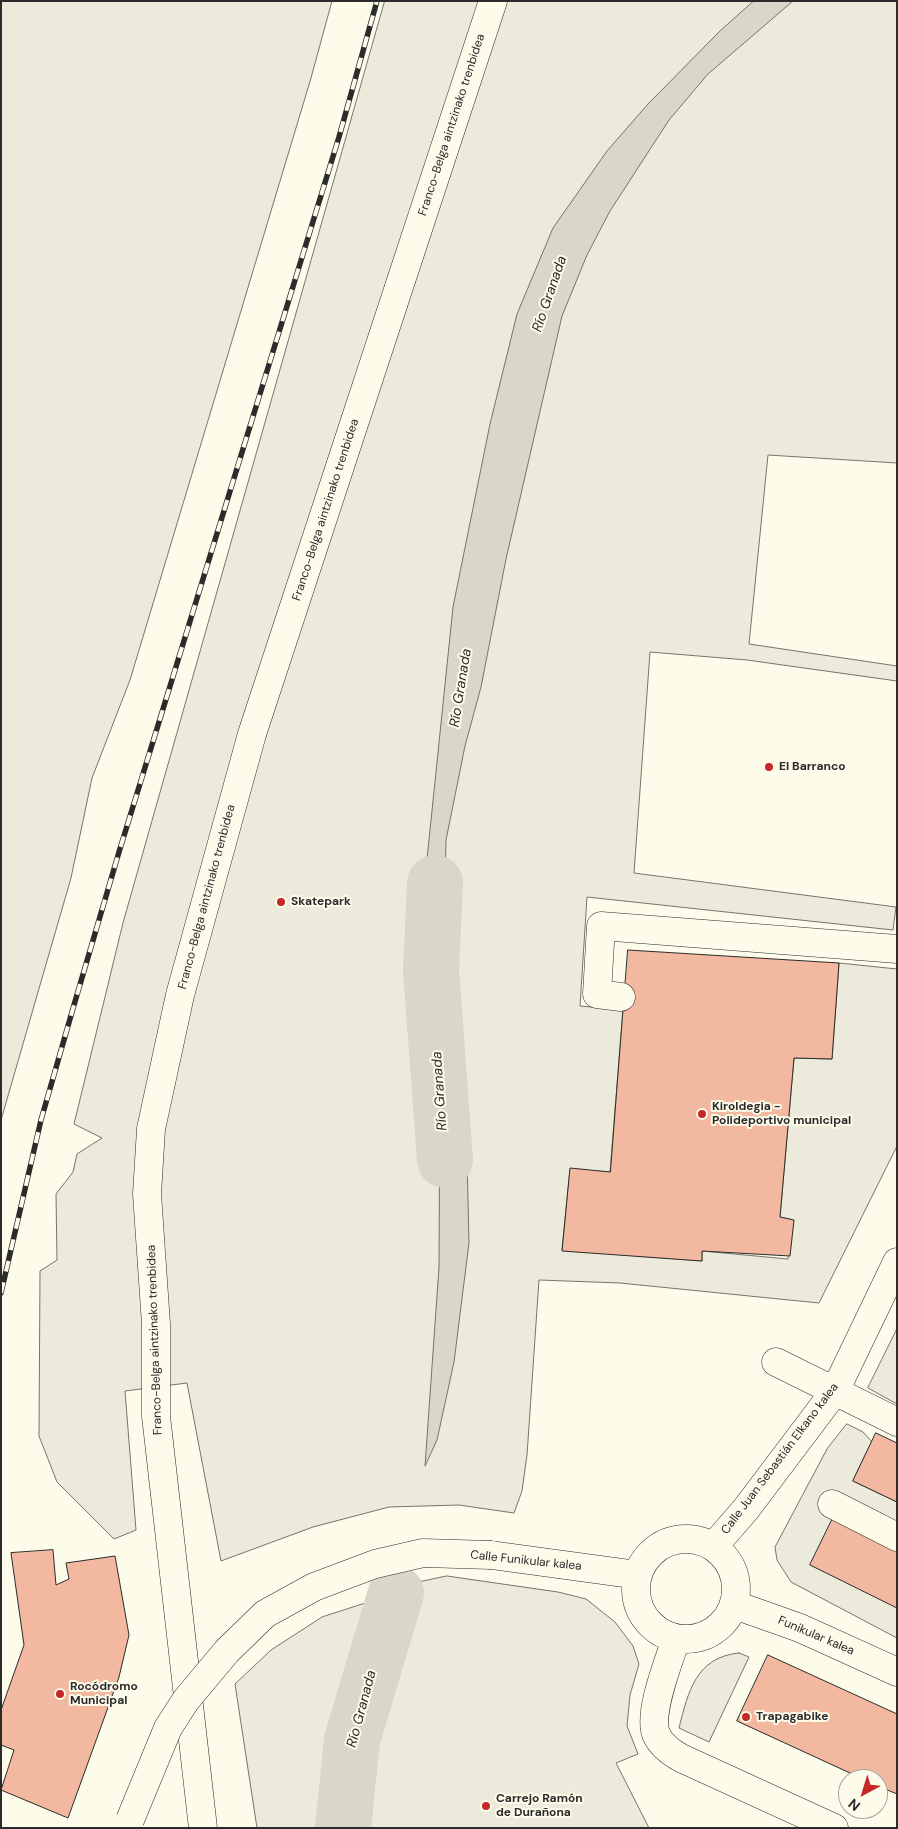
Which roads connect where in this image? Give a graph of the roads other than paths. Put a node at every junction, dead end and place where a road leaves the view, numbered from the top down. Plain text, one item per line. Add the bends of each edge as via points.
1 (493, 1) edge
2 (897, 949) edge
3 (621, 997) dead end
4 (897, 1262) edge
5 (776, 1362) dead end
6 (835, 1391) junction
7 (897, 1422) edge
8 (832, 1504) dead end
9 (897, 1536) edge
10 (714, 1547) junction
11 (638, 1575) junction
12 (734, 1605) junction
13 (676, 1639) junction
14 (897, 1672) edge
15 (128, 1824) edge
16 (203, 1828) edge
17 (834, 1828) edge

1 - 16 street, Franco-Belga aintzinako trenbidea via 252,734 180,995 151,1129 147,1194 156,1324 156,1416
2 - 3 street via 600,926 597,994
4 - 6 street, Calle Juan Sebastián Elkano kalea
5 - 6 street
6 - 7 street
6 - 10 street, Calle Juan Sebastián Elkano kalea
8 - 9 street
10 - 11 street via 690,1539 665,1544 648,1556
10 - 12 street via 723,1555 733,1573 737,1592
11 - 13 street via 636,1589 643,1615 663,1634
11 - 15 street, Calle Funikular kalea, bridge via 491,1555 423,1554 375,1564 314,1587 265,1614 227,1651 182,1707 168,1728
12 - 13 street via 729,1616 712,1633 688,1640
12 - 14 street, Funikular kalea via 800,1628
13 - 17 street via 660,1686 655,1722 661,1743 681,1758

